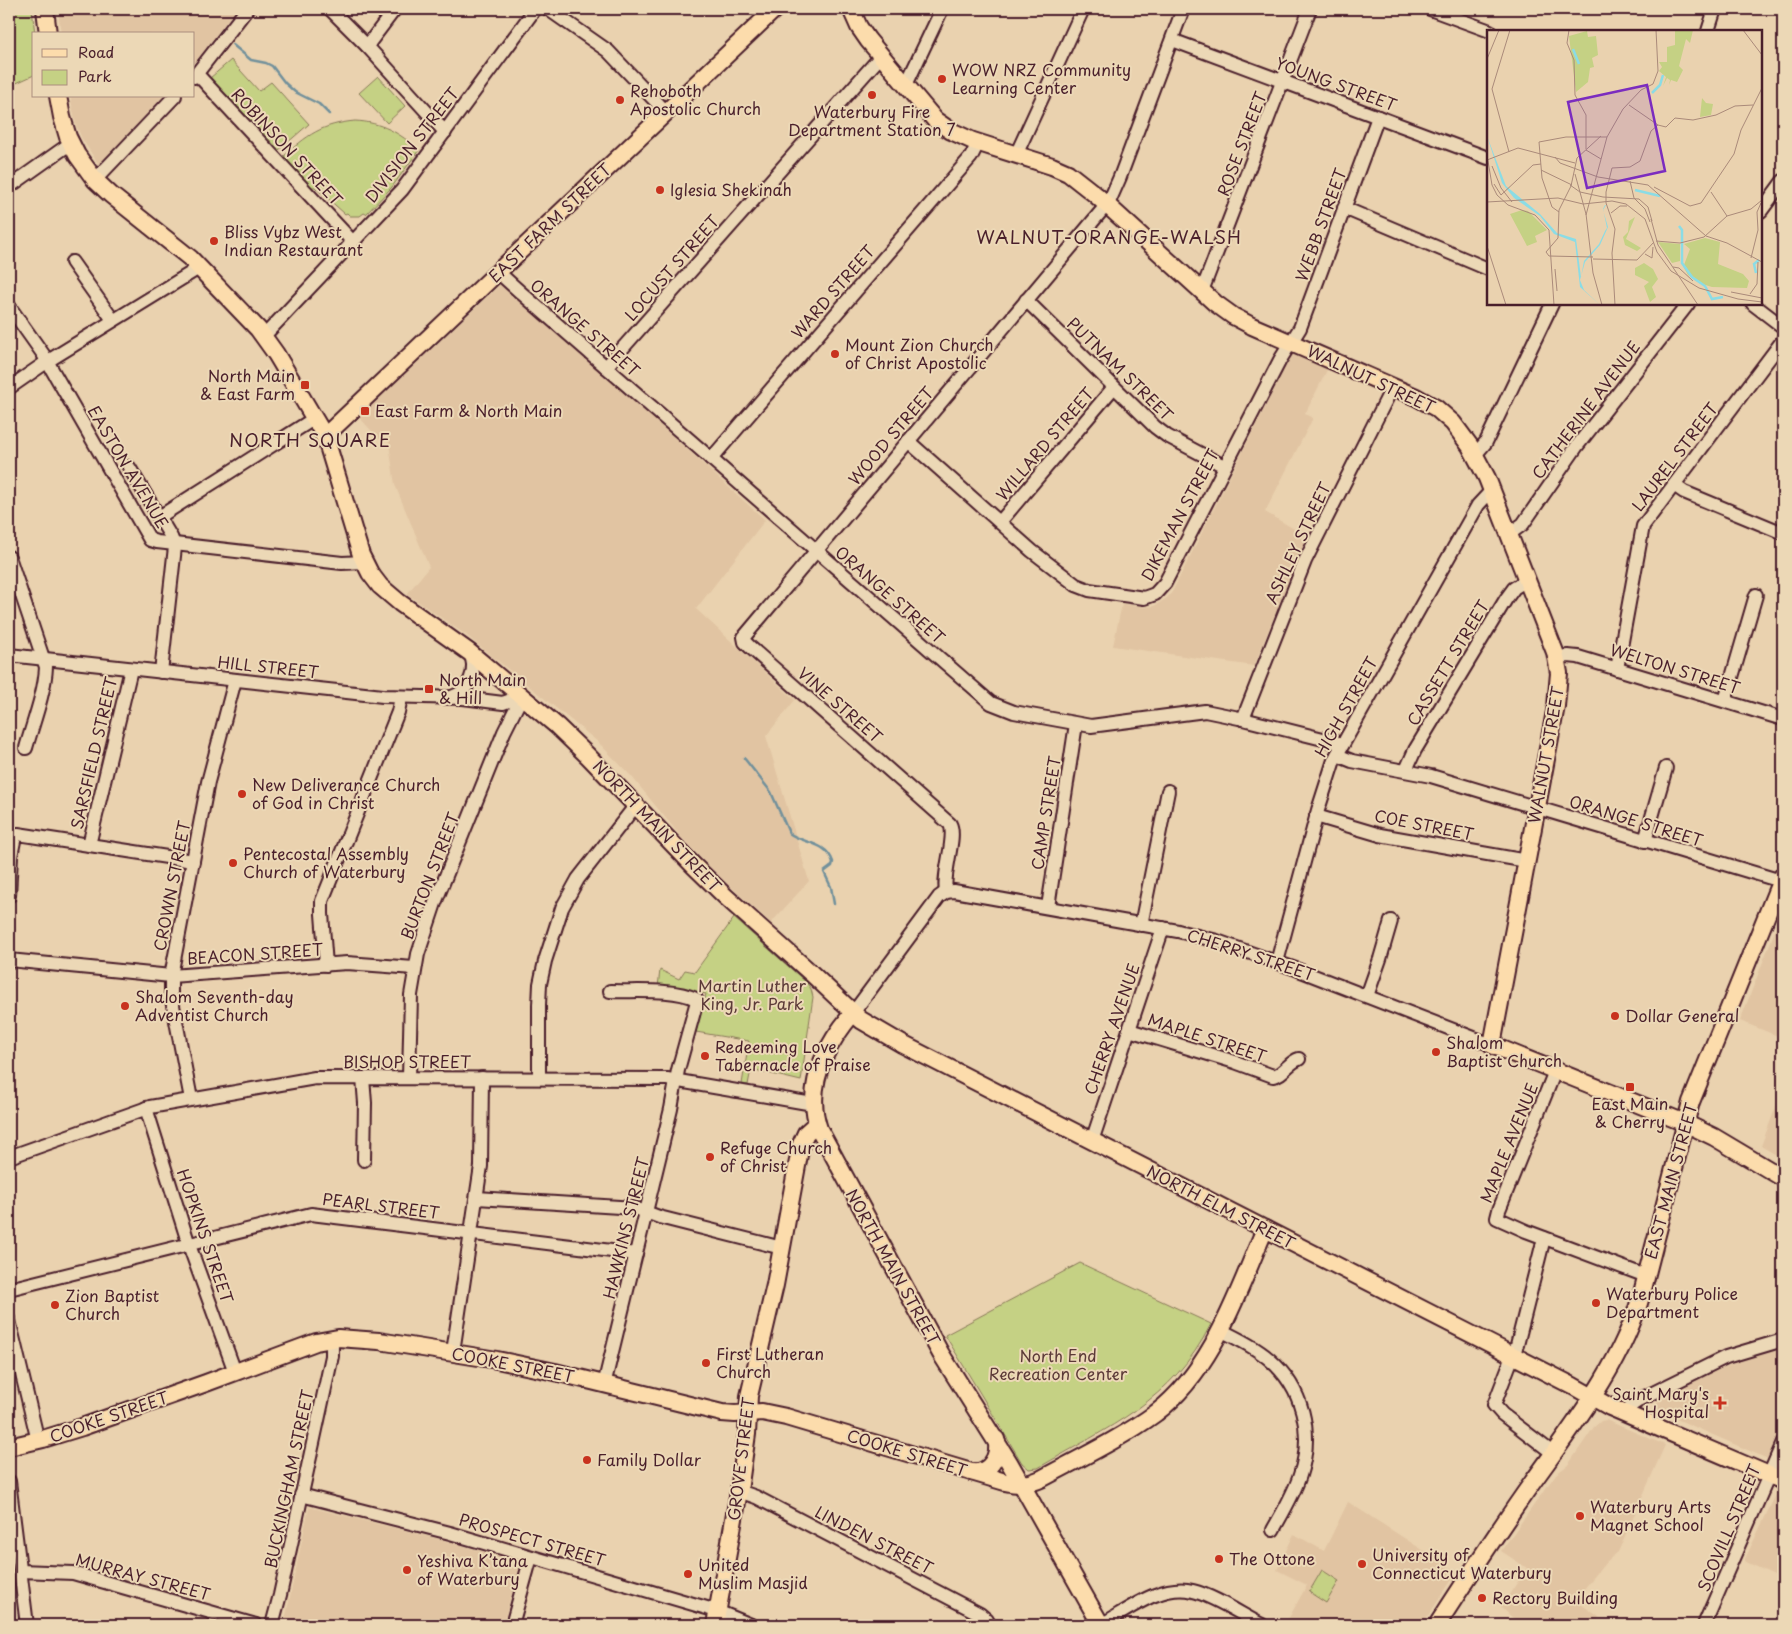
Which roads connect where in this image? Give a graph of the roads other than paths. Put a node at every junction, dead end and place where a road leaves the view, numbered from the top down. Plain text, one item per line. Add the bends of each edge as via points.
1 (45, 9) edge
2 (247, 9) edge
3 (330, 9) edge
4 (395, 9) edge
5 (535, 9) edge
6 (548, 9) edge
7 (773, 9) edge
8 (851, 9) edge
9 (942, 9) edge
10 (1083, 9) edge
11 (1183, 9) edge
12 (1310, 9) edge
13 (1430, 9) edge
14 (1715, 9) edge
15 (1487, 30) edge
16 (1708, 30) edge
17 (48, 32) edge
18 (1172, 40) junction
19 (367, 46) junction
20 (881, 56) junction
21 (196, 75) edge
22 (1283, 81) junction
23 (906, 85) junction
24 (58, 98) edge
25 (173, 98) edge
26 (666, 112) junction
27 (1378, 117) junction
28 (445, 132) junction
29 (71, 143) junction
30 (978, 143) junction
31 (1016, 155) junction
32 (1487, 158) edge
33 (95, 180) junction
34 (1783, 181) edge
35 (9, 187) edge
36 (1107, 205) junction
37 (1344, 208) junction
38 (1762, 210) edge
39 (353, 242) junction
40 (72, 262) dead end
41 (199, 268) junction
42 (1487, 269) edge
43 (498, 272) junction
44 (1202, 291) junction
45 (1026, 300) junction
46 (1552, 305) edge
47 (1687, 305) edge
48 (1754, 305) edge
49 (9, 306) edge
50 (113, 320) junction
51 (1783, 327) edge
52 (264, 336) junction
53 (1783, 340) edge
54 (1291, 342) junction
55 (48, 361) junction
56 (606, 367) junction
57 (1393, 386) junction
58 (1114, 387) junction
59 (9, 388) edge
60 (315, 418) junction
61 (324, 438) junction
62 (908, 440) junction
63 (1475, 455) junction
64 (710, 459) junction
65 (1224, 466) junction
66 (129, 467) dead end
67 (1674, 485) junction
68 (1492, 490) junction
69 (159, 517) junction
70 (1000, 522) junction
71 (1783, 533) edge
72 (1509, 534) junction
73 (174, 544) junction
74 (816, 551) junction
75 (9, 557) edge
76 (364, 562) junction
77 (1527, 580) junction
78 (1756, 595) dead end
79 (469, 652) junction
80 (9, 655) edge
81 (1557, 657) junction
82 (44, 659) junction
83 (131, 669) junction
84 (1617, 669) junction
85 (161, 672) junction
86 (235, 680) junction
87 (522, 696) junction
88 (401, 697) junction
89 (450, 697) junction
90 (1724, 701) junction
91 (1243, 718) junction
92 (1783, 719) edge
93 (1076, 724) junction
94 (26, 748) dead end
95 (1340, 749) junction
96 (1666, 768) dead end
97 (1406, 770) junction
98 (1168, 791) dead end
99 (636, 806) junction
100 (1537, 808) junction
101 (1316, 816) junction
102 (1645, 841) junction
103 (89, 846) junction
104 (193, 861) junction
105 (1527, 861) junction
106 (1782, 878) edge
107 (946, 892) junction
108 (9, 896) edge
109 (1048, 907) junction
110 (1390, 921) dead end
111 (1141, 925) junction
112 (1163, 928) junction
113 (9, 960) edge
114 (1277, 962) junction
115 (326, 965) junction
116 (414, 968) junction
117 (171, 976) junction
118 (610, 992) dead end
119 (1367, 996) junction
120 (853, 1013) junction
121 (1129, 1030) junction
122 (1492, 1045) junction
123 (1299, 1059) dead end
124 (1556, 1071) junction
125 (363, 1078) junction
126 (409, 1078) junction
127 (482, 1078) junction
128 (539, 1078) junction
129 (677, 1079) junction
130 (191, 1099) junction
131 (813, 1104) junction
132 (146, 1108) junction
133 (817, 1123) junction
134 (1685, 1123) junction
135 (1092, 1141) junction
136 (9, 1157) edge
137 (364, 1160) dead end
138 (1783, 1178) edge
139 (477, 1198) junction
140 (646, 1212) junction
141 (1265, 1229) junction
142 (471, 1233) junction
143 (1544, 1238) junction
144 (188, 1245) junction
145 (782, 1248) junction
146 (636, 1254) junction
147 (1646, 1276) junction
148 (9, 1289) edge
149 (9, 1320) edge
150 (1220, 1330) junction
151 (332, 1339) junction
152 (1783, 1340) edge
153 (453, 1352) junction
154 (1513, 1356) junction
155 (236, 1372) junction
156 (604, 1384) junction
157 (1592, 1397) junction
158 (748, 1413) junction
159 (1626, 1414) junction
160 (996, 1439) junction
161 (38, 1440) junction
162 (1783, 1443) edge
163 (9, 1447) edge
164 (1554, 1454) junction
165 (971, 1472) junction
166 (1776, 1478) edge
167 (9, 1481) edge
168 (1022, 1484) junction
169 (739, 1491) junction
170 (301, 1495) junction
171 (1274, 1530) dead end
172 (531, 1556) junction
173 (20, 1571) junction
174 (716, 1618) edge
175 (27, 1625) edge
176 (256, 1625) edge
177 (272, 1625) edge
178 (512, 1625) edge
179 (751, 1625) edge
180 (989, 1625) edge
181 (1101, 1625) edge
182 (1262, 1625) edge
183 (1437, 1625) edge
184 (1704, 1625) edge

1 - 17 main road
2 - 21 street
3 - 19 street
4 - 19 street
5 - 28 street, DIVISION STREET
6 - 26 street via 608,52
7 - 26 main road, EAST FARM STREET
8 - 20 main road, WALNUT STREET via 859,27
9 - 23 street
10 - 31 street
11 - 18 street, WOOD STREET
12 - 22 street, ROSE STREET
13 - 15 street
14 - 16 street
18 - 22 street, YOUNG STREET
18 - 36 street, WOOD STREET
19 - 28 street
20 - 23 main road, WALNUT STREET
20 - 56 street, LOCUST STREET
21 - 39 street, ROBINSON STREET
22 - 27 street, YOUNG STREET
22 - 44 street, ROSE STREET
23 - 30 main road, WALNUT STREET via 935,120
24 - 29 main road, NORTH MAIN STREET
25 - 33 street
26 - 43 main road, EAST FARM STREET
27 - 32 street, YOUNG STREET
27 - 37 street, WEBB STREET
28 - 39 street, DIVISION STREET via 402,190
29 - 33 main road, NORTH MAIN STREET
29 - 35 street
30 - 31 main road, WALNUT STREET
30 - 64 street, WARD STREET via 971,157
31 - 36 main road, WALNUT STREET via 1060,169
33 - 41 main road, NORTH MAIN STREET
34 - 38 street
36 - 44 main road, WALNUT STREET
36 - 45 street, WOOD STREET
37 - 42 street
37 - 54 street, WEBB STREET via 1300,328
39 - 52 street, DIVISION STREET
40 - 50 street
41 - 50 street
41 - 52 main road, NORTH MAIN STREET
43 - 56 street, ORANGE STREET
43 - 61 main road, EAST FARM STREET
44 - 54 main road, WALNUT STREET via 1240,320
45 - 58 street, PUTNAM STREET
45 - 62 street, WOOD STREET
46 - 63 street via 1486,442
47 - 72 street, CATHERINE AVENUE via 1577,446 1522,524
48 - 51 street
49 - 55 street, EASTON AVENUE
50 - 55 street
52 - 60 main road, NORTH MAIN STREET
53 - 67 street, LAUREL STREET
54 - 57 main road, WALNUT STREET
54 - 65 street, DIKEMAN STREET
55 - 59 street
55 - 73 street, EASTON AVENUE via 147,537 154,542
56 - 64 street, ORANGE STREET
57 - 63 main road, WALNUT STREET via 1441,412
57 - 91 street, ASHLEY STREET via 1305,561
58 - 65 street, PUTNAM STREET via 1161,432
58 - 70 street, WILLARD STREET
60 - 61 main road, NORTH MAIN STREET
60 - 69 street
61 - 76 main road, NORTH MAIN STREET
62 - 70 street, DIKEMAN STREET
62 - 74 street, WOOD STREET
63 - 68 main road, WALNUT STREET
64 - 74 street, ORANGE STREET
65 - 70 street, DIKEMAN STREET via 1165,583 1148,598 1089,590 1076,585
66 - 69 street
67 - 71 street
67 - 84 street, LAUREL STREET via 1642,531
68 - 72 main road, WALNUT STREET
68 - 95 street, HIGH STREET via 1478,504
69 - 73 street
72 - 77 main road, WALNUT STREET
73 - 76 street, EASTON AVENUE via 342,563
73 - 85 street
74 - 93 street, ORANGE STREET via 991,704 1014,712
74 - 107 street, VINE STREET via 746,634 745,642 950,824
75 - 82 street
76 - 79 main road, NORTH MAIN STREET via 383,590
77 - 81 main road, WALNUT STREET
77 - 97 street, CASSETT STREET via 1506,598
78 - 90 street
79 - 87 main road, NORTH MAIN STREET
79 - 89 street via 473,662 470,678 461,692
80 - 82 street, HILL STREET
81 - 84 street, WELTON STREET via 1578,657
81 - 100 main road, WALNUT STREET via 1558,695
82 - 83 street, HILL STREET
82 - 94 street via 44,681
83 - 85 street, HILL STREET
83 - 103 street, SARSFIELD STREET
84 - 90 street, WELTON STREET
85 - 86 street, HILL STREET
86 - 88 street, HILL STREET
86 - 104 street, CROWN STREET via 208,782
87 - 89 street, HILL STREET via 503,703
87 - 99 main road, NORTH MAIN STREET via 577,745
87 - 116 street, BURTON STREET via 504,732 435,903
88 - 89 street, HILL STREET
88 - 115 street via 398,712 322,901
90 - 92 street, WELTON STREET
91 - 93 street, ORANGE STREET via 1199,711 1102,725
91 - 95 street, ORANGE STREET
93 - 109 street, CAMP STREET
95 - 97 street, ORANGE STREET via 1352,761
95 - 101 street, HIGH STREET
96 - 102 street
97 - 100 street, ORANGE STREET
98 - 111 street
99 - 120 main road, NORTH MAIN STREET via 706,879
99 - 128 street via 578,878 562,908 540,984
100 - 102 street, ORANGE STREET
100 - 105 main road, WALNUT STREET
101 - 105 street, COE STREET via 1380,835
101 - 114 street, HIGH STREET
102 - 106 street, ORANGE STREET
103 - 104 street
103 - 108 street via 16,835 11,856
104 - 117 street, CROWN STREET
105 - 122 main road, WALNUT STREET
106 - 134 main road, EAST MAIN STREET
107 - 109 street, CHERRY STREET
107 - 120 street via 939,897
109 - 111 street, CHERRY STREET
110 - 119 street
111 - 112 street, CHERRY STREET
112 - 114 street, CHERRY STREET via 1207,938
112 - 121 street, CHERRY AVENUE
113 - 117 street, BEACON STREET
114 - 119 street, CHERRY STREET
115 - 116 street, BEACON STREET via 352,963
115 - 117 street, BEACON STREET
116 - 126 street, BURTON STREET
117 - 130 street, CROWN STREET via 171,995
118 - 129 street, HAWKINS STREET via 669,993 696,999
119 - 122 street, CHERRY STREET
120 - 131 main road, NORTH MAIN STREET via 822,1060
120 - 135 main road, NORTH ELM STREET via 872,1028
121 - 123 street, MAPLE STREET via 1272,1076 1277,1076
121 - 135 street, CHERRY AVENUE
122 - 124 main road, CHERRY STREET
124 - 134 main road, CHERRY STREET
124 - 143 street, MAPLE AVENUE via 1497,1215 1502,1221
125 - 126 street, BISHOP STREET
125 - 130 street, BISHOP STREET via 309,1078
125 - 137 street
126 - 127 street, BISHOP STREET
127 - 128 street, BISHOP STREET
127 - 139 street
128 - 129 street, BISHOP STREET
129 - 131 street, BISHOP STREET
129 - 140 street, HAWKINS STREET
130 - 132 street, BISHOP STREET
131 - 133 main road, NORTH MAIN STREET
132 - 136 street, BISHOP STREET
132 - 144 street, HOPKINS STREET
133 - 145 main road, GROVE STREET via 802,1141
133 - 160 main road, NORTH MAIN STREET via 941,1354
134 - 138 main road, CHERRY STREET
134 - 147 main road, EAST MAIN STREET
135 - 141 main road, NORTH ELM STREET
139 - 140 street via 632,1208
139 - 142 street
140 - 145 street
140 - 146 street, HAWKINS STREET
141 - 150 main road
141 - 154 main road, NORTH ELM STREET
142 - 144 street, PEARL STREET via 311,1214
142 - 146 street, PEARL STREET
142 - 153 street
143 - 147 street, MAPLE AVENUE
143 - 154 street
144 - 148 street, PEARL STREET
144 - 155 street, HOPKINS STREET
145 - 158 main road, GROVE STREET via 751,1385
146 - 156 street, HAWKINS STREET
147 - 157 main road, EAST MAIN STREET via 1630,1328
149 - 161 street
150 - 168 main road via 1194,1373 1156,1412 1041,1479
150 - 171 street via 1275,1364 1293,1387 1302,1408 1306,1434 1304,1460
151 - 153 main road, COOKE STREET via 379,1341
151 - 155 main road, COOKE STREET via 309,1344
151 - 170 street, BUCKINGHAM STREET via 332,1356
152 - 159 street via 1726,1357 1641,1399
153 - 156 main road, COOKE STREET
154 - 157 main road, NORTH ELM STREET
154 - 164 street via 1494,1406
155 - 161 main road, COOKE STREET
156 - 158 main road, COOKE STREET via 722,1413
157 - 159 main road, NORTH ELM STREET
157 - 164 main road, EAST MAIN STREET
158 - 165 main road, COOKE STREET via 793,1419
158 - 169 main road, GROVE STREET
159 - 166 main road, NORTH ELM STREET
160 - 165 main road via 997,1452 991,1465 982,1472
160 - 168 main road, NORTH MAIN STREET
161 - 163 main road, COOKE STREET
162 - 166 street, SCOVILL STREET
164 - 183 main road, EAST MAIN STREET
165 - 168 main road, COOKE STREET
166 - 184 street, SCOVILL STREET
167 - 173 street
168 - 181 main road, NORTH MAIN STREET
169 - 174 main road, GROVE STREET
169 - 180 street, LINDEN STREET via 980,1614
170 - 172 street, PROSPECT STREET
170 - 177 street, BUCKINGHAM STREET
172 - 174 street, PROSPECT STREET
172 - 178 street
173 - 175 street
173 - 176 street, MURRAY STREET via 73,1574
174 - 179 street, PROSPECT STREET
181 - 182 street via 1155,1595 1182,1590 1201,1593

